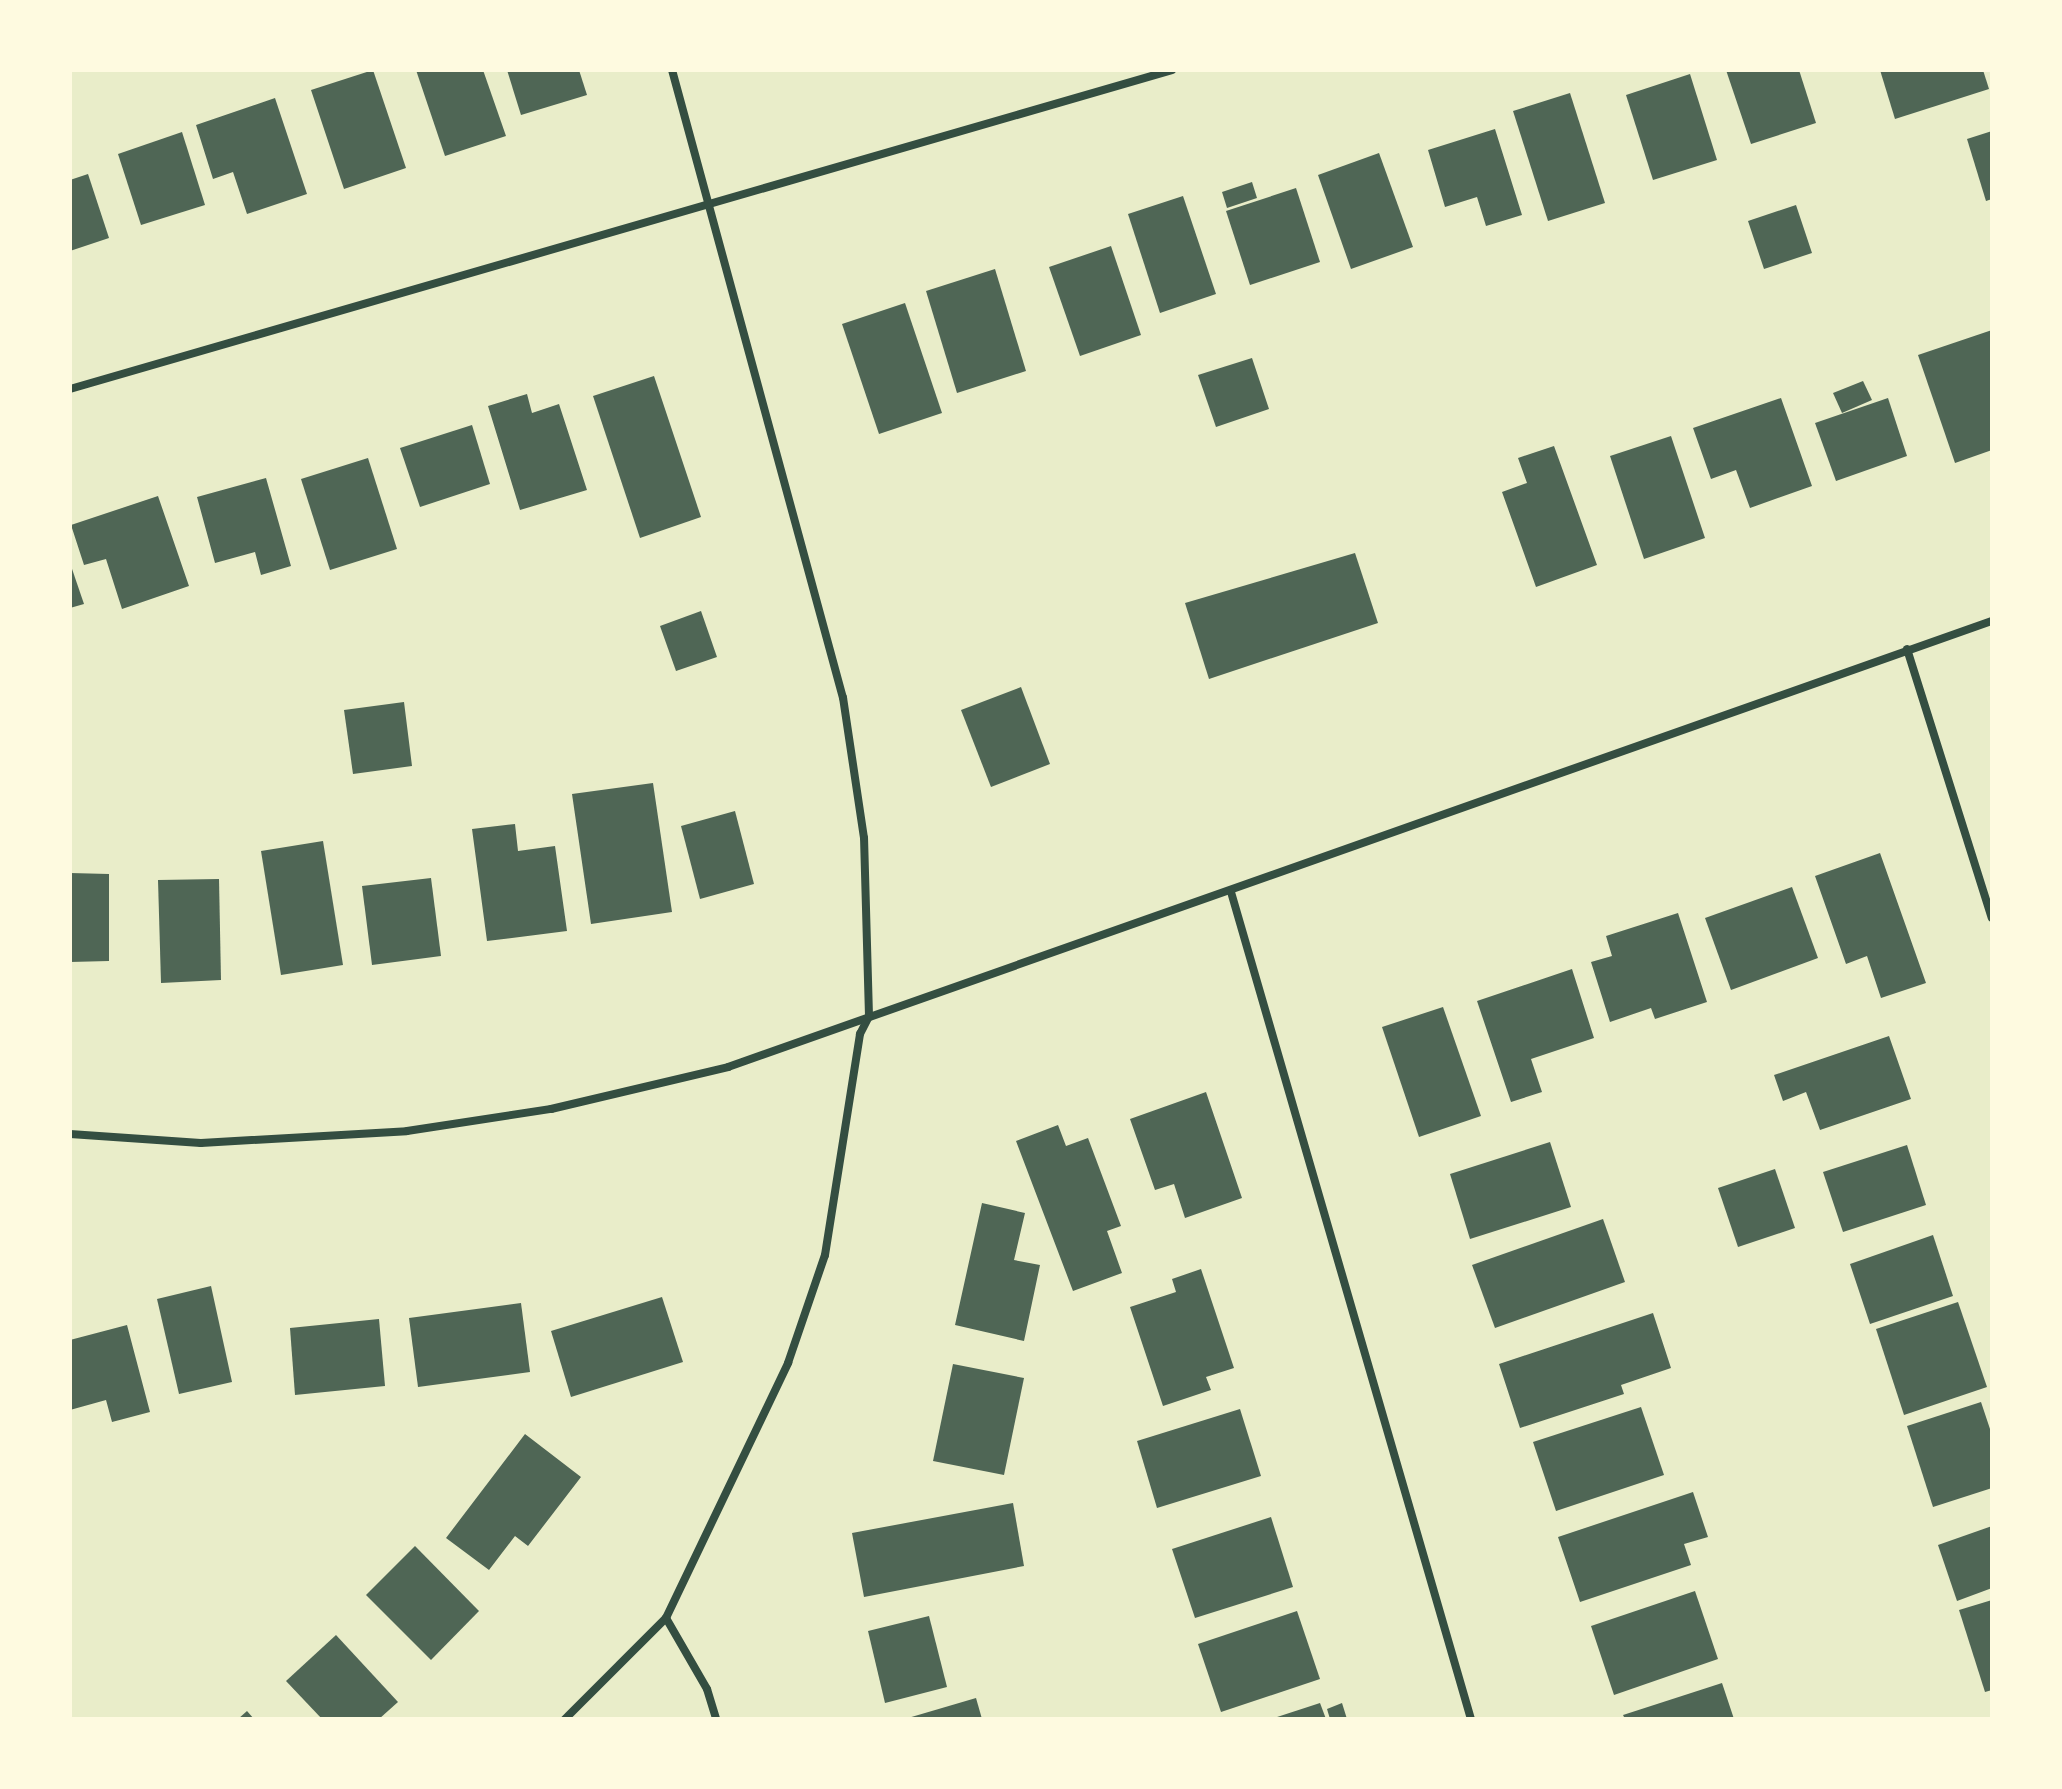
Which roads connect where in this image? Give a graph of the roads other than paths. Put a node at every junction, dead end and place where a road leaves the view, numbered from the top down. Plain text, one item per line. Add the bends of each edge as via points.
1 (672, 70) edge
2 (1172, 70) edge
3 (710, 203) junction
4 (70, 389) edge
5 (1992, 621) edge
6 (1907, 649) junction
7 (1231, 892) junction
8 (1992, 918) edge
9 (869, 1016) junction
10 (70, 1134) edge
11 (666, 1618) junction
12 (565, 1719) edge
13 (716, 1719) edge
14 (1471, 1719) edge

1 - 3 street
2 - 3 street
3 - 4 street
3 - 9 street via 843,698 864,838
5 - 6 street
6 - 7 street
6 - 8 street
7 - 9 street
7 - 14 street
9 - 10 street via 728,1067 551,1109 407,1131 201,1143
9 - 11 street via 820,1269 788,1363
11 - 12 street
11 - 13 street via 697,1668

